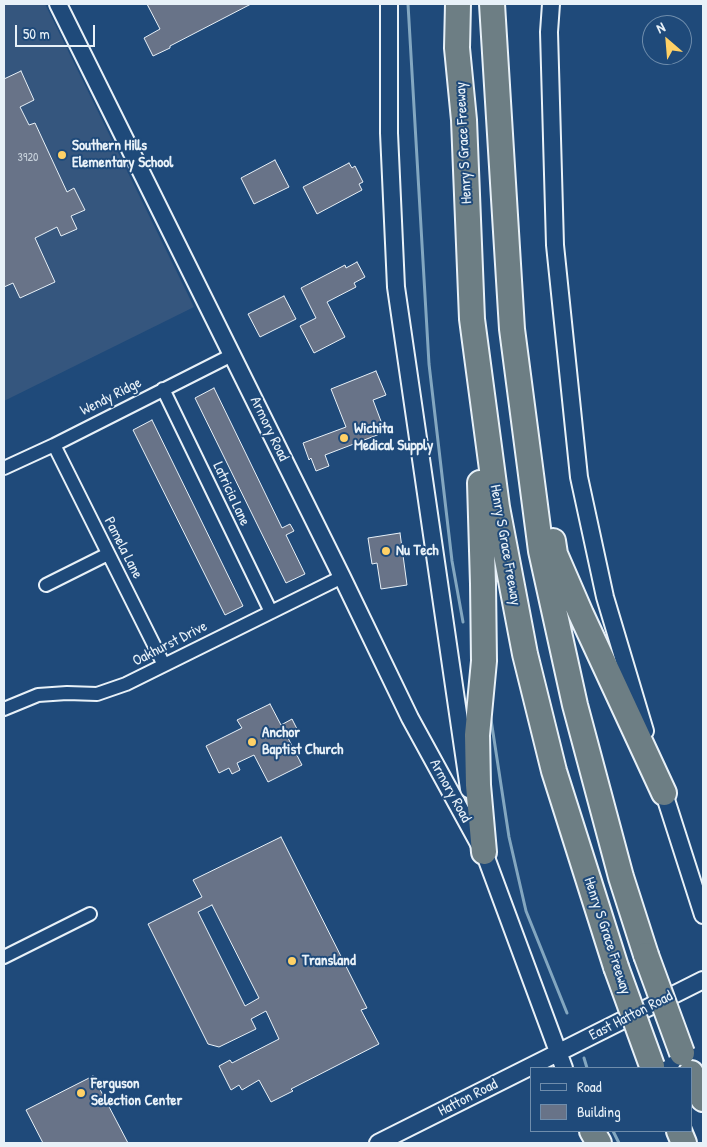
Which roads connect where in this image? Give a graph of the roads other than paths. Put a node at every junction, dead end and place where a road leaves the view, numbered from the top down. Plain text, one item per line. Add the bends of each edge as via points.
1 (58, 4) edge
2 (389, 4) edge
3 (457, 4) edge
4 (550, 4) edge
5 (492, 7) edge
6 (472, 319) junction
7 (512, 329) junction
8 (232, 355) junction
9 (163, 389) junction
10 (54, 445) junction
11 (4, 468) edge
12 (108, 554) junction
13 (342, 577) junction
14 (46, 585) dead end
15 (271, 612) junction
16 (164, 665) junction
17 (4, 709) edge
18 (664, 793) junction
19 (484, 852) junction
20 (90, 914) dead end
21 (703, 915) edge
22 (4, 958) edge
23 (703, 980) edge
24 (561, 1061) edge
25 (687, 1065) edge
26 (548, 1067) edge
27 (652, 1067) edge
28 (530, 1075) edge
29 (692, 1076) edge
30 (703, 1099) edge
31 (592, 1132) edge
32 (378, 1143) edge
33 (599, 1143) edge

1 - 8 street, Armory Road
2 - 19 street via 389,133 396,287 469,788
3 - 6 highway, Henry S Grace Freeway
4 - 18 street via 556,245 579,477 605,597
5 - 7 highway, Henry S Grace Freeway
6 - 19 highway via 484,584 484,661 477,735
6 - 27 highway, Henry S Grace Freeway, bridge via 497,507 525,654 554,771 616,967
7 - 18 highway via 555,554
7 - 25 highway, Henry S Grace Freeway, bridge via 541,552 575,705 621,877
8 - 9 street, Wendy Ridge
8 - 13 street, Armory Road
9 - 10 street, Wendy Ridge
9 - 15 street, Latricia Lane
10 - 11 street, Wendy Ridge
10 - 12 street, Pamela Lane
12 - 14 street
12 - 16 street, Pamela Lane
13 - 15 street, Oakhurst Drive
13 - 19 street, Armory Road via 410,718
15 - 16 street, Oakhurst Drive
16 - 17 street, Oakhurst Drive via 110,691 38,695
18 - 21 street
19 - 24 street
20 - 22 street
23 - 24 street, East Hatton Road
24 - 26 street, Hatton Road
28 - 32 street, Hatton Road
29 - 30 highway, Henry S Grace Freeway
31 - 33 highway

